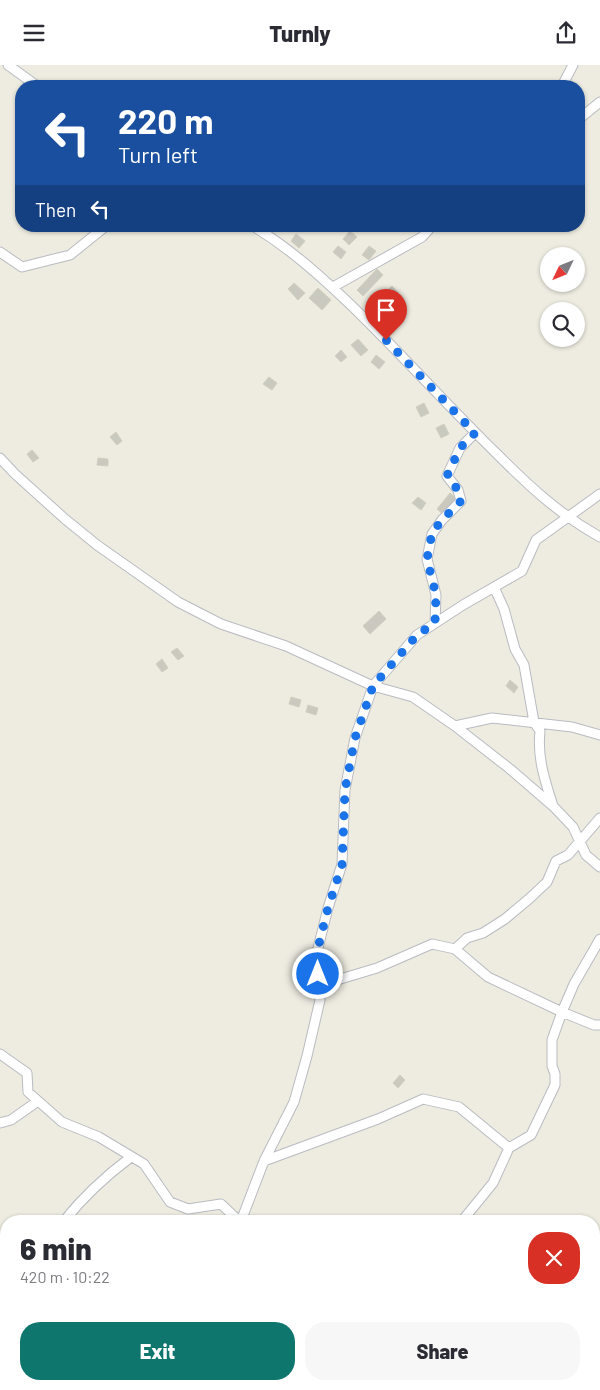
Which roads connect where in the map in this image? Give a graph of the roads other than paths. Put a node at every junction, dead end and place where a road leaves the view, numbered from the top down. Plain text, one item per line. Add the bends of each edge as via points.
1 (8, 65) edge
2 (573, 65) edge
3 (29, 80) edge
4 (565, 80) edge
5 (600, 102) edge
6 (585, 114) edge
7 (99, 232) edge
8 (262, 232) edge
9 (427, 232) edge
10 (0, 252) edge
11 (333, 287) junction
12 (475, 433) junction
13 (0, 458) edge
14 (600, 494) edge
15 (566, 517) junction
16 (600, 537) edge
17 (494, 587) junction
18 (435, 623) junction
19 (373, 686) junction
20 (534, 722) junction
21 (455, 727) junction
22 (600, 735) edge
23 (553, 807) junction
24 (600, 818) edge
25 (580, 841) junction
26 (600, 867) edge
27 (600, 939) edge
28 (455, 949) junction
29 (319, 993) junction
30 (562, 1012) junction
31 (600, 1025) edge
32 (0, 1054) edge
33 (38, 1101) junction
34 (0, 1123) edge
35 (509, 1148) junction
36 (132, 1157) junction
37 (264, 1161) junction
38 (69, 1215) edge
39 (233, 1215) edge
40 (242, 1215) edge
41 (467, 1215) edge

1 - 3 street
2 - 4 street
5 - 6 street
7 - 10 street via 70,255 22,267
8 - 11 street
9 - 11 street
11 - 12 street
12 - 15 street
12 - 18 street via 460,448 447,476 458,490 461,501 432,533 427,559 436,595
13 - 19 street via 97,545 178,602 222,624 286,646
14 - 15 street
15 - 16 street
15 - 17 street via 536,540 522,571
17 - 18 street
17 - 20 street via 515,649 524,665
18 - 19 street via 417,635
19 - 21 street via 413,697
19 - 29 street via 355,738 345,790 342,865 316,956
20 - 21 street via 492,718
20 - 22 street
20 - 23 street via 540,731 542,773
21 - 23 street
23 - 25 street via 573,827
24 - 25 street
25 - 26 street via 586,855
25 - 28 street via 568,855 556,861 547,881 524,904 483,933 467,938
27 - 30 street
28 - 29 street via 432,944 337,980
28 - 30 street via 488,977
29 - 37 street via 320,1000 294,1102
30 - 31 street
30 - 35 street via 552,1040 555,1085 532,1135
32 - 33 street via 27,1073 28,1092
33 - 34 street via 11,1120
33 - 36 street via 62,1122 100,1137
35 - 37 street via 458,1107 423,1099
35 - 41 street via 493,1183
36 - 38 street via 115,1169
36 - 39 street via 144,1164 170,1202 188,1209 221,1204
37 - 40 street

